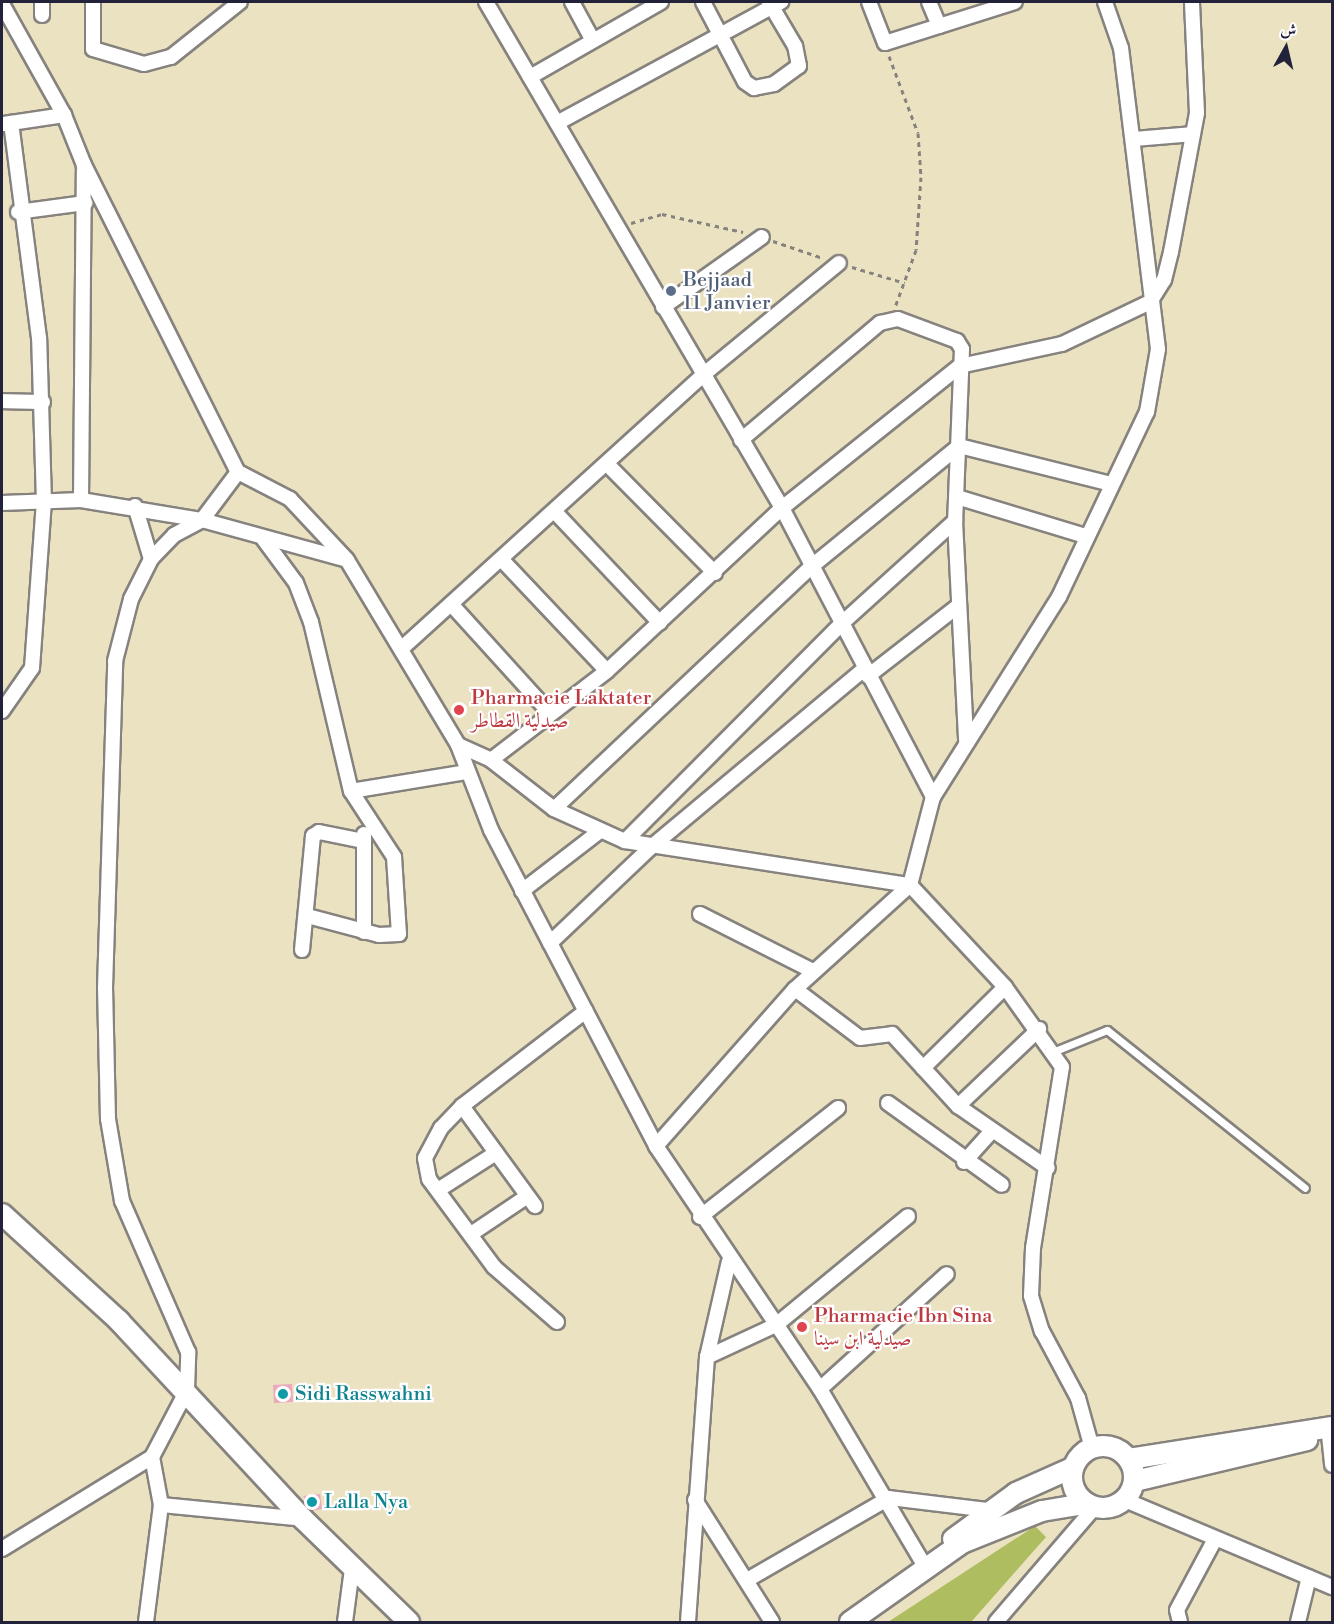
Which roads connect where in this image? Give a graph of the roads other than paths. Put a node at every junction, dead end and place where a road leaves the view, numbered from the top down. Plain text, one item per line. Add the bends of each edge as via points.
1 (93, 2) edge
2 (240, 2) edge
3 (486, 2) edge
4 (573, 2) edge
5 (661, 2) edge
6 (703, 2) edge
7 (869, 2) edge
8 (929, 2) edge
9 (1015, 2) edge
10 (1105, 2) edge
11 (1192, 2) edge
12 (774, 3) edge
13 (2, 4) edge
14 (939, 26) junction
15 (720, 34) junction
16 (592, 39) junction
17 (530, 77) junction
18 (64, 115) junction
19 (556, 123) junction
20 (6, 124) edge
21 (1193, 134) junction
22 (1135, 139) junction
23 (84, 165) junction
24 (85, 203) junction
25 (18, 212) junction
26 (762, 237) dead end
27 (838, 263) dead end
28 (1150, 302) junction
29 (663, 307) junction
30 (960, 366) junction
31 (703, 375) junction
32 (2, 401) edge
33 (43, 402) junction
34 (741, 440) junction
35 (959, 446) junction
36 (609, 465) junction
37 (238, 472) junction
38 (1111, 484) junction
39 (957, 497) junction
40 (81, 500) junction
41 (44, 502) junction
42 (2, 503) edge
43 (135, 506) junction
44 (782, 508) junction
45 (556, 513) junction
46 (202, 520) junction
47 (955, 520) junction
48 (1085, 536) junction
49 (262, 537) junction
50 (151, 559) junction
51 (347, 560) junction
52 (503, 561) junction
53 (812, 566) junction
54 (715, 573) junction
55 (451, 604) junction
56 (958, 606) junction
57 (660, 623) junction
58 (841, 624) junction
59 (401, 650) junction
60 (607, 671) junction
61 (866, 673) junction
62 (2, 711) edge
63 (550, 714) junction
64 (966, 741) junction
65 (458, 745) junction
66 (491, 760) junction
67 (467, 772) junction
68 (351, 791) junction
69 (933, 797) junction
70 (554, 808) junction
71 (363, 817) junction
72 (600, 831) junction
73 (364, 841) junction
74 (625, 841) junction
75 (650, 848) junction
76 (910, 885) junction
77 (522, 891) junction
78 (700, 914) dead end
79 (307, 916) junction
80 (364, 932) junction
81 (550, 943) junction
82 (302, 950) dead end
83 (813, 971) junction
84 (1005, 987) junction
85 (795, 988) junction
86 (586, 1011) junction
87 (1039, 1029) junction
88 (1054, 1051) junction
89 (923, 1068) junction
90 (888, 1102) dead end
91 (462, 1106) junction
92 (958, 1106) junction
93 (838, 1108) dead end
94 (991, 1132) junction
95 (656, 1146) junction
96 (496, 1153) junction
97 (964, 1162) junction
98 (1048, 1168) junction
99 (1002, 1185) dead end
100 (1305, 1188) dead end
101 (438, 1190) junction
102 (2, 1214) edge
103 (908, 1216) dead end
104 (700, 1217) junction
105 (471, 1234) junction
106 (729, 1261) junction
107 (947, 1274) dead end
108 (557, 1322) dead end
109 (776, 1325) junction
110 (707, 1357) junction
111 (820, 1389) junction
112 (187, 1390) junction
113 (1331, 1432) edge
114 (1092, 1448) junction
115 (152, 1457) junction
116 (1129, 1459) junction
117 (1332, 1465) edge
118 (1072, 1468) junction
119 (1135, 1481) junction
120 (889, 1498) junction
121 (695, 1500) junction
122 (1125, 1500) junction
123 (161, 1505) junction
124 (1089, 1506) junction
125 (988, 1510) junction
126 (303, 1519) junction
127 (1215, 1539) junction
128 (2, 1550) edge
129 (927, 1568) junction
130 (352, 1569) junction
131 (1309, 1577) junction
132 (747, 1580) junction
133 (1332, 1587) edge
134 (146, 1623) edge
135 (345, 1623) edge
136 (409, 1623) edge
137 (688, 1623) edge
138 (772, 1623) edge
139 (850, 1623) edge
140 (996, 1623) edge
141 (1180, 1623) edge
142 (1298, 1623) edge

1 - 2 street via 93,49 144,64 180,52
3 - 17 street
4 - 16 street
5 - 16 street
6 - 15 street
7 - 14 street via 885,43
8 - 14 street
9 - 14 street
10 - 22 street via 1121,48
11 - 21 street via 1198,82
12 - 15 street
12 - 15 street via 795,46 799,66 774,84 754,88 745,82
13 - 18 street
15 - 19 street
16 - 17 street
17 - 19 street
18 - 20 street
18 - 23 street
19 - 29 street
20 - 25 street
21 - 22 street
21 - 28 street via 1172,252 1164,279
22 - 28 street
23 - 24 street
23 - 37 street
24 - 25 street
24 - 40 street
25 - 33 street via 33,289
26 - 29 street
27 - 31 street
28 - 30 street via 1062,344
28 - 38 street via 1158,349 1156,381 1147,412
29 - 31 street
30 - 34 street via 957,341 889,320
30 - 35 street
30 - 44 street
31 - 34 street
31 - 36 street
32 - 33 street
33 - 41 street
34 - 44 street
35 - 38 street
35 - 39 street
35 - 53 street
36 - 45 street
36 - 54 street
37 - 46 street
37 - 51 street via 290,499
38 - 48 street
39 - 47 street
39 - 48 street
40 - 41 street
40 - 43 street
41 - 42 street
41 - 62 street via 32,668
43 - 46 street
43 - 50 street
44 - 53 street
44 - 54 street
45 - 52 street
45 - 57 street
46 - 49 street
46 - 50 street via 174,536
47 - 56 street
47 - 58 street
48 - 64 street via 1059,597
49 - 51 street
49 - 68 street via 296,583 311,622
50 - 112 street via 131,599 115,662 108,1119 122,1201 188,1352
51 - 59 street
52 - 55 street
52 - 60 street
53 - 58 street
53 - 70 street
54 - 57 street
55 - 59 street
55 - 63 street
56 - 61 street
56 - 64 street
57 - 60 street
58 - 61 street
58 - 74 street
59 - 65 street
60 - 63 street
61 - 69 street
61 - 75 street
63 - 66 street
64 - 69 street
65 - 66 street
65 - 67 street
66 - 70 street
67 - 68 street
67 - 77 street
68 - 71 street
69 - 76 street
70 - 72 street
71 - 73 street
71 - 80 street via 394,857 399,928 396,937
72 - 74 street
72 - 77 street
73 - 79 street via 315,833
73 - 80 street
74 - 75 street
75 - 76 street
75 - 81 street
76 - 83 street
76 - 84 street
77 - 81 street
78 - 83 street
79 - 80 street
79 - 82 street
81 - 86 street
83 - 85 street
84 - 87 street
84 - 89 street
85 - 89 street via 860,1038 892,1034
85 - 95 street
86 - 91 street
86 - 95 street
87 - 88 street
87 - 92 street
88 - 98 street via 1062,1087
88 - 100 lane via 1107,1030
89 - 92 street
90 - 97 street
91 - 96 street
91 - 101 street via 441,1128 425,1158 429,1179
92 - 94 street
93 - 104 street
94 - 97 street
94 - 98 street
95 - 104 street
96 - 101 street
96 - 105 street via 531,1201
97 - 99 street
98 - 114 street via 1033,1248 1032,1308 1072,1383
101 - 105 street
102 - 112 main road
103 - 109 street
104 - 106 street
105 - 108 street via 501,1275
106 - 109 street
106 - 110 street
107 - 111 street
109 - 110 street
109 - 111 street
110 - 121 street
111 - 120 street
112 - 115 street
112 - 126 main road
113 - 116 main road
113 - 117 street
113 - 119 main road
114 - 116 main road via 1105,1446
114 - 118 main road
115 - 123 street
115 - 128 street
116 - 119 main road
118 - 124 main road via 1071,1481
118 - 125 main road
119 - 122 main road
120 - 125 street
120 - 129 street
120 - 132 street
121 - 132 street
121 - 137 street
122 - 124 main road
122 - 127 street
123 - 126 street
123 - 134 street
124 - 129 main road via 1001,1524
124 - 140 street
125 - 129 main road
126 - 130 main road
127 - 131 street
127 - 141 street via 1176,1614
129 - 139 main road
130 - 135 street
130 - 136 main road
131 - 133 street
131 - 142 street
132 - 138 street

